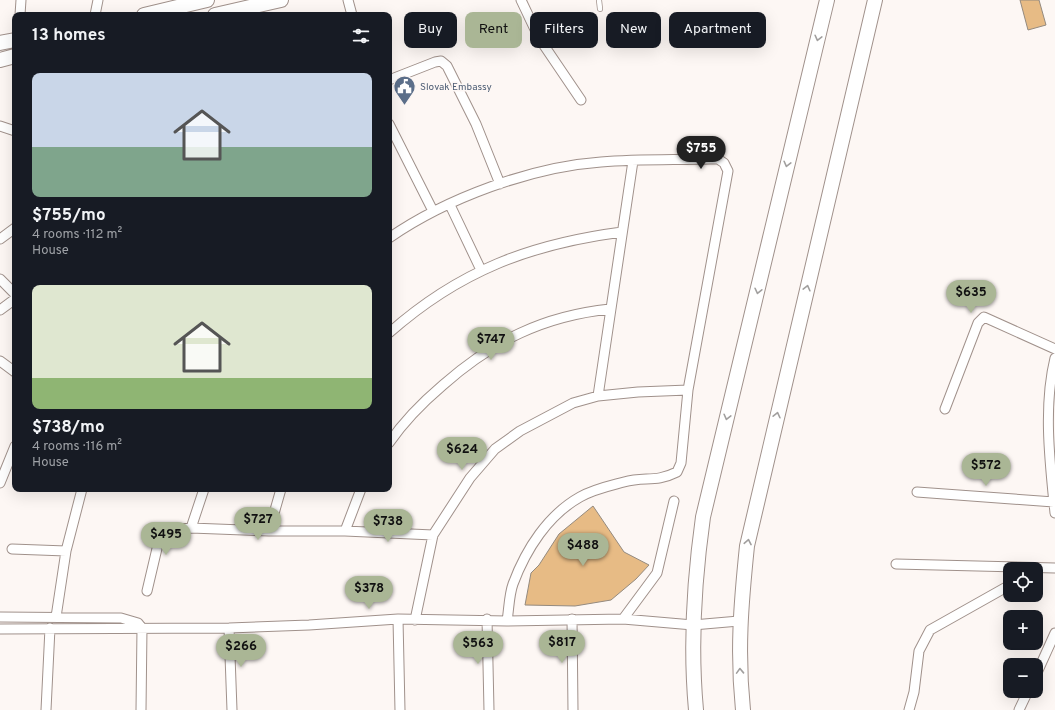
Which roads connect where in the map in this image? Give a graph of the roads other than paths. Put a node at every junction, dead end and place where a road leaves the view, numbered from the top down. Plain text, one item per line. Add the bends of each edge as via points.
1 (21, 0) edge
2 (98, 0) edge
3 (205, 0) edge
4 (281, 0) edge
5 (348, 0) edge
6 (521, 0) edge
7 (599, 0) edge
8 (827, 0) edge
9 (875, 0) edge
10 (600, 9) dead end
11 (20, 12) edge
12 (96, 12) edge
13 (156, 12) edge
14 (241, 12) edge
15 (351, 12) edge
16 (12, 41) edge
17 (0, 43) edge
18 (12, 57) edge
19 (0, 60) edge
20 (392, 79) edge
21 (581, 100) dead end
22 (7, 129) edge
23 (392, 130) edge
24 (0, 136) edge
25 (633, 161) junction
26 (500, 184) junction
27 (450, 205) junction
28 (433, 211) junction
29 (12, 230) edge
30 (622, 232) junction
31 (392, 236) edge
32 (0, 239) edge
33 (481, 270) junction
34 (0, 280) edge
35 (12, 291) edge
36 (12, 301) edge
37 (610, 309) junction
38 (0, 310) edge
39 (392, 331) edge
40 (1055, 349) edge
41 (1055, 358) edge
42 (0, 361) edge
43 (12, 370) edge
44 (688, 390) junction
45 (598, 396) junction
46 (945, 409) dead end
47 (392, 439) edge
48 (1053, 450) edge
49 (12, 453) edge
50 (0, 483) edge
51 (81, 492) edge
52 (203, 492) edge
53 (280, 492) edge
54 (360, 492) edge
55 (917, 492) dead end
56 (674, 501) dead end
57 (1054, 502) junction
58 (1055, 513) edge
59 (191, 528) junction
60 (269, 531) junction
61 (345, 531) junction
62 (433, 535) junction
63 (12, 549) dead end
64 (66, 551) junction
65 (896, 564) dead end
66 (1003, 568) edge
67 (1055, 568) edge
68 (1043, 569) edge
69 (1003, 589) edge
70 (147, 591) dead end
71 (0, 617) edge
72 (56, 617) junction
73 (398, 618) junction
74 (487, 619) junction
75 (572, 619) junction
76 (623, 619) junction
77 (415, 620) junction
78 (507, 621) junction
79 (739, 621) junction
80 (693, 625) junction
81 (50, 628) junction
82 (142, 628) junction
83 (230, 628) junction
84 (0, 629) edge
85 (1055, 633) edge
86 (1043, 660) edge
87 (1025, 698) edge
88 (46, 710) edge
89 (141, 710) edge
90 (232, 710) edge
91 (400, 710) edge
92 (489, 710) edge
93 (573, 710) edge
94 (696, 710) edge
95 (743, 710) edge
96 (909, 710) edge
97 (1019, 710) edge

1 - 11 street
2 - 12 street
3 - 13 main road
4 - 14 main road
5 - 15 street
6 - 21 street via 539,38
7 - 10 lane
8 -> 80 main road via 703,517 695,579
79 -> 9 main road via 747,546 755,508
16 - 17 main road
18 - 19 main road
20 - 26 street via 435,62 441,61 447,66 476,124
22 - 24 street
23 - 28 street
25 - 26 street via 600,162 568,167 535,173
25 - 30 street
25 - 44 street via 718,159 724,163 728,171
26 - 27 street
27 - 28 street
27 - 33 street
28 - 31 street
29 - 32 street
30 - 33 street via 542,246
30 - 37 street
33 - 39 street via 423,305
34 - 35 street
36 - 38 street
37 - 45 street
37 - 47 street via 569,315 520,332 497,344 464,366 433,393 402,424
40 - 46 street via 984,317 978,323
41 - 48 street via 1050,393
42 - 43 street
44 - 45 street
44 - 78 street via 681,463 677,472 656,480 629,481 603,488 581,496 560,511 538,534 523,561 512,586
45 - 62 street via 573,403 553,413 520,431 495,449 470,478
48 - 57 street
49 - 50 street
51 - 64 street
52 - 59 street
53 - 60 street
54 - 61 street
55 - 57 street
56 - 76 street via 657,573
57 - 58 street
59 - 60 street
59 - 70 street via 171,530 164,533 159,540
60 - 61 street
61 - 62 street
62 - 77 street
63 - 64 street
64 - 72 street
65 - 66 street
67 - 68 street
69 - 96 street via 930,630 919,651
71 - 72 street
72 - 82 street via 121,618 138,623
73 - 77 street
73 - 83 street
73 - 91 street
74 - 77 street
74 - 78 street
74 - 92 street
75 - 76 street
75 - 78 street
75 - 93 street
76 - 80 street
79 - 80 street
95 -> 79 main road via 739,673
80 - 94 main road
81 - 82 street
81 - 84 street
81 - 88 street
82 - 83 street
82 - 89 street
83 - 90 street
85 - 86 street
87 - 97 street

